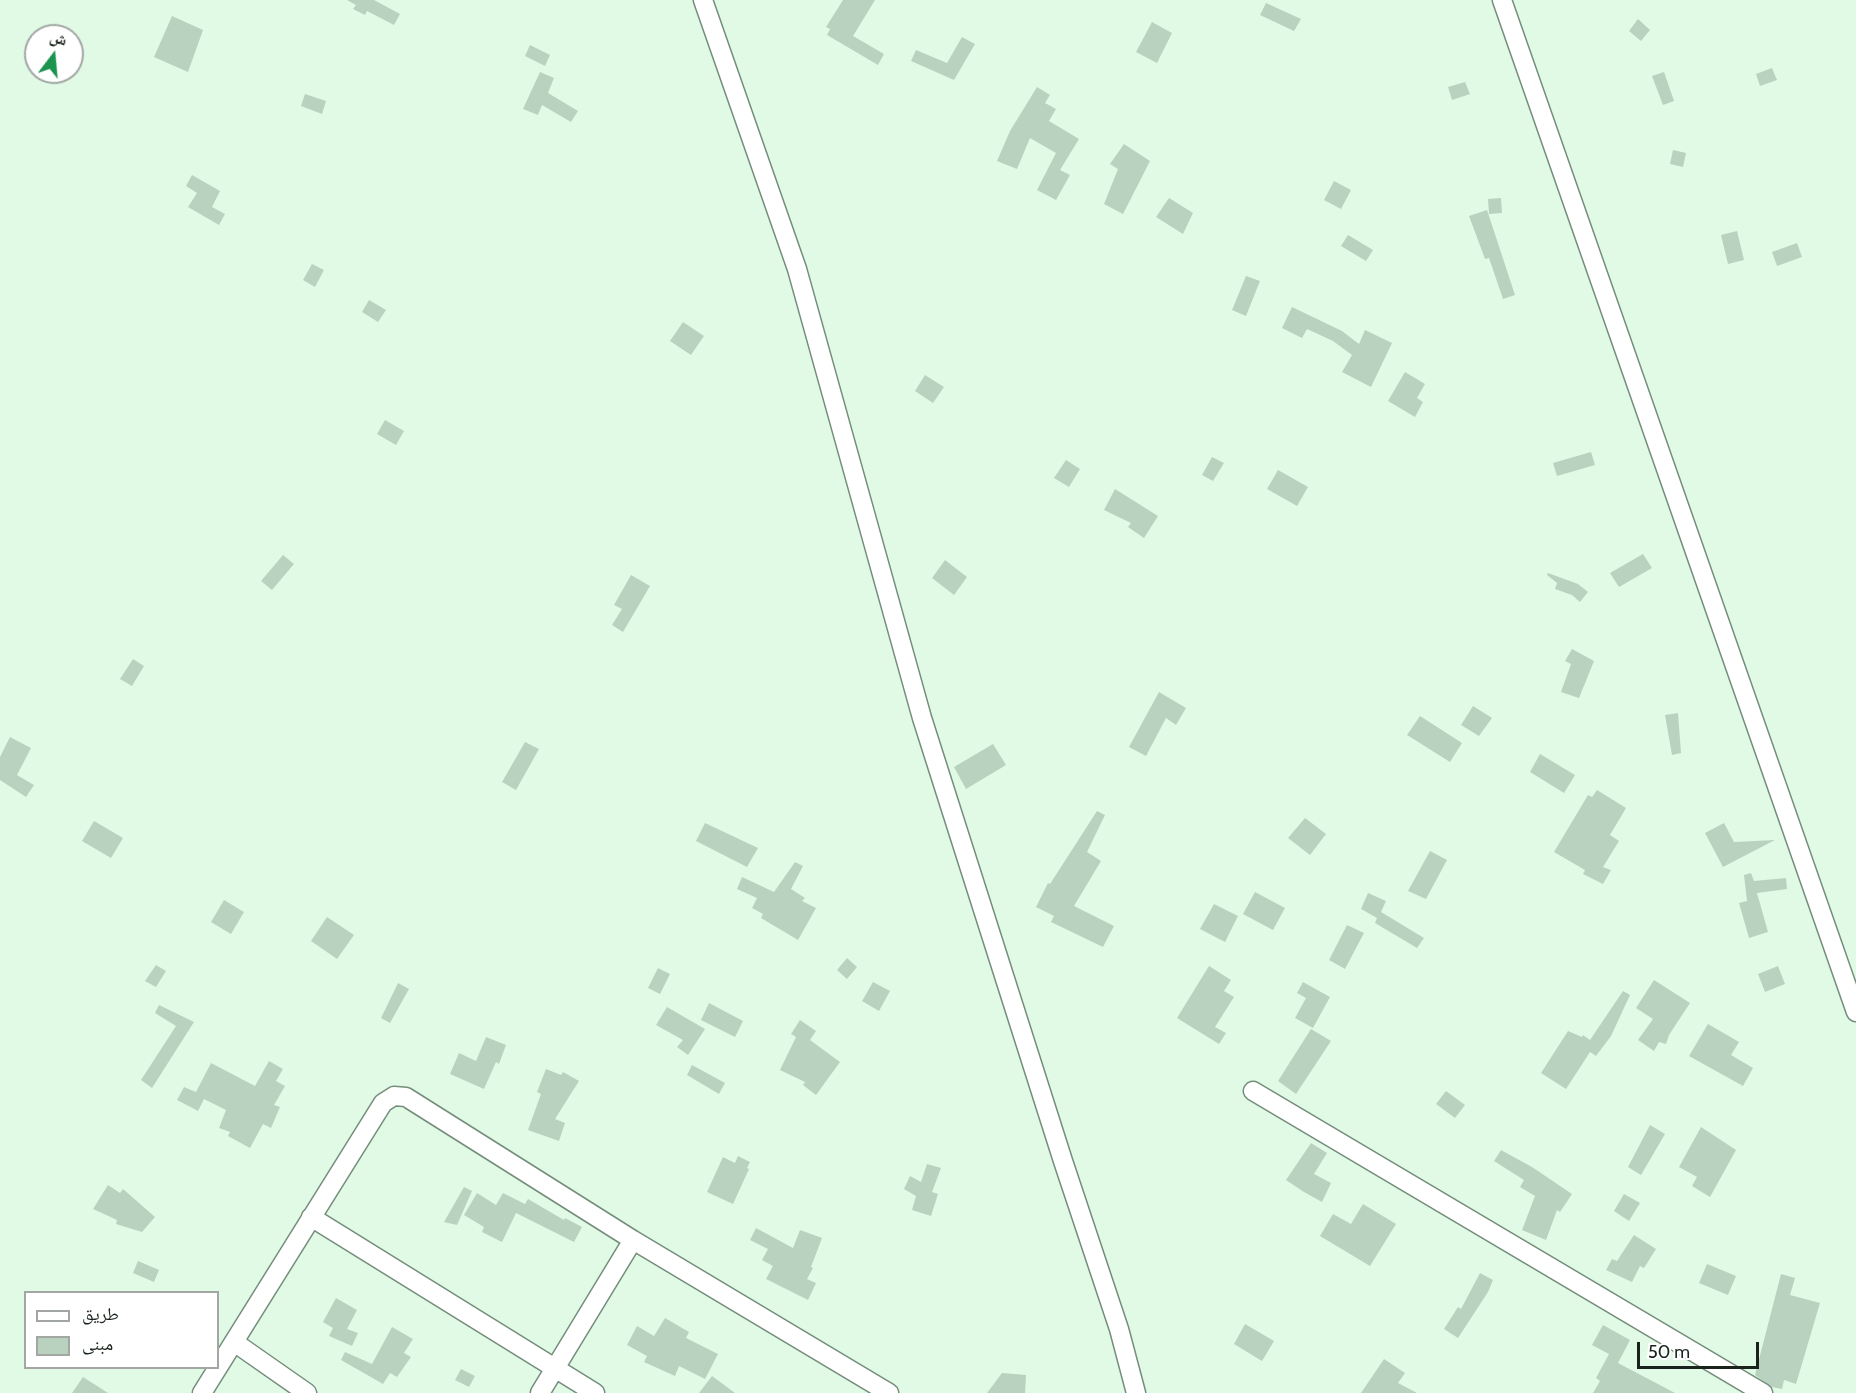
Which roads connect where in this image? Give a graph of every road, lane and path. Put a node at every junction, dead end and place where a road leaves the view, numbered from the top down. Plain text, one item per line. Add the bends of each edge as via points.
1 (703, 0) edge
2 (1502, 0) edge
3 (1856, 1012) edge
4 (1253, 1091) dead end
5 (311, 1217) junction
6 (633, 1240) junction
7 (234, 1342) junction
8 (219, 1366) edge
9 (217, 1369) edge
10 (555, 1369) junction
11 (886, 1392) edge
12 (202, 1393) edge
13 (307, 1393) edge
14 (540, 1393) edge
15 (595, 1393) edge
16 (1136, 1393) edge
17 (1763, 1393) edge

1 - 16 street via 797,269 922,718 1119,1329
2 - 3 street
4 - 17 street
5 - 6 street via 383,1103 394,1096 406,1097
5 - 7 street
5 - 10 street
6 - 10 street
6 - 11 street
7 - 8 street
7 - 13 street
9 - 12 street
10 - 14 street
10 - 15 street

